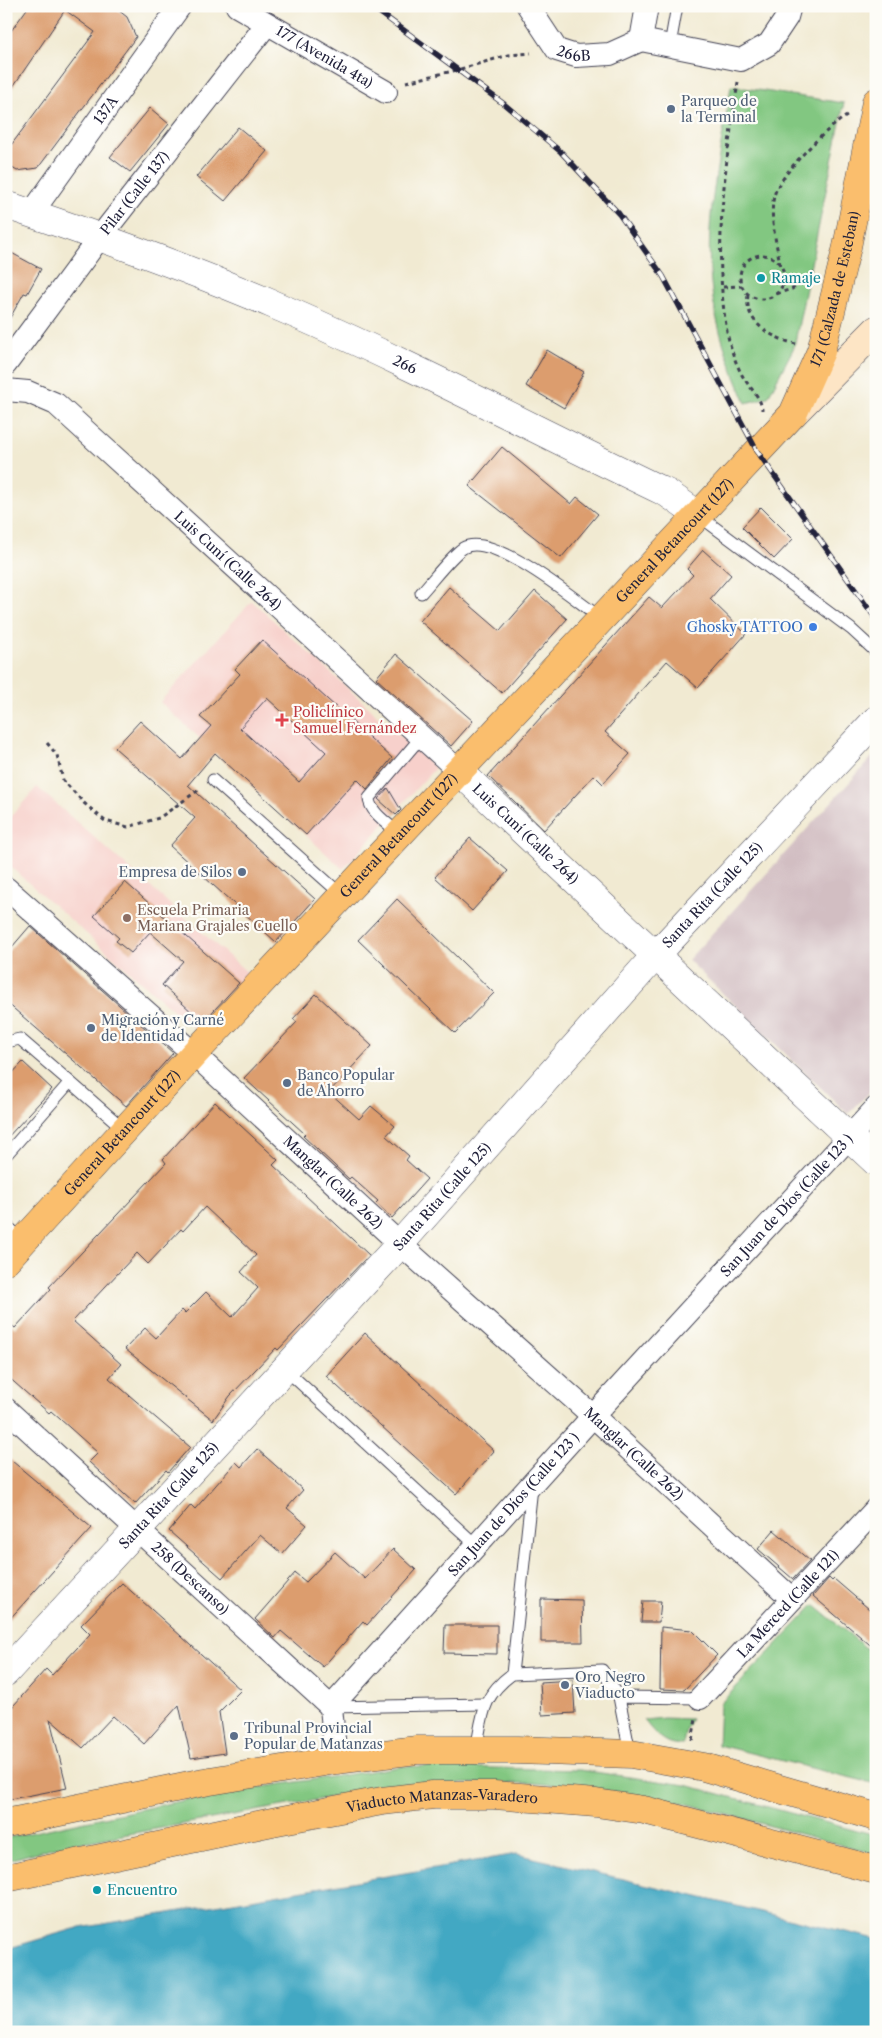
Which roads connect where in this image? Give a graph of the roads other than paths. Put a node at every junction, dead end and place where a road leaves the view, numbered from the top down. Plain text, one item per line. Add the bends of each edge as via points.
1 (180, 6) edge
2 (237, 6) edge
3 (528, 6) edge
4 (647, 6) edge
5 (676, 6) edge
6 (790, 6) edge
7 (267, 24) junction
8 (641, 40) junction
9 (670, 45) junction
10 (386, 92) road end
11 (865, 107) edge
12 (19, 210) edge
13 (100, 237) junction
14 (876, 330) edge
15 (6, 364) edge
16 (6, 390) edge
17 (793, 414) junction
18 (698, 515) junction
19 (421, 593) dead end
20 (602, 619) junction
21 (876, 652) edge
22 (876, 720) edge
23 (422, 736) junction
24 (460, 772) junction
25 (213, 780) road end
26 (401, 835) junction
27 (6, 888) edge
28 (343, 896) junction
29 (656, 956) junction
30 (6, 1042) edge
31 (194, 1054) junction
32 (70, 1082) junction
33 (876, 1108) edge
34 (125, 1130) junction
35 (848, 1137) junction
36 (6, 1155) edge
37 (876, 1162) edge
38 (12, 1242) edge
39 (400, 1244) junction
40 (285, 1369) junction
41 (6, 1410) edge
42 (593, 1416) junction
43 (532, 1483) junction
44 (876, 1509) edge
45 (138, 1528) junction
46 (476, 1545) junction
47 (791, 1598) junction
48 (6, 1672) edge
49 (512, 1674) junction
50 (619, 1698) junction
51 (700, 1698) joint
52 (486, 1704) junction
53 (331, 1707) junction
54 (476, 1750) junction
55 (630, 1754) junction
56 (336, 1760) junction
57 (876, 1817) edge
58 (6, 1823) edge
59 (876, 1870) edge
60 (6, 1878) edge

1 - 12 street, 137A
2 - 7 street, 177 (Avenida 4ta)
3 - 8 street, 266B via 557,50 576,56 610,54
4 - 8 street
5 - 9 lane
6 - 9 street via 787,17 769,44 741,60
7 - 10 street, 177 (Avenida 4ta)
7 - 13 street, Pilar (Calle 137)
8 - 9 street
11 - 17 main road, 171 (Calzada de Esteban) via 847,247 820,351
12 - 13 street, 266
13 - 15 street, Pilar (Calle 137)
13 - 18 street, 266 via 272,304 441,382 667,493
14 - 17 main road
16 - 23 street, Luis Cuní (Calle 264) via 28,392 56,404
17 - 18 main road, General Betancourt (127)
18 - 20 main road, General Betancourt (127)
18 - 21 lane via 851,629
19 - 20 lane via 464,548 483,544 527,564
20 - 24 main road, General Betancourt (127)
22 - 29 street, Santa Rita (Calle 125)
23 - 24 street, Luis Cuní (Calle 264)
23 - 26 lane via 369,798 373,810
24 - 26 main road, General Betancourt (127)
24 - 29 street, Luis Cuní (Calle 264)
25 - 28 lane
26 - 28 main road, General Betancourt (127)
27 - 31 street, Manglar (Calle 262)
28 - 31 main road, General Betancourt (127)
29 - 35 street, Luis Cuní (Calle 264)
29 - 39 street, Santa Rita (Calle 125)
30 - 32 lane via 20,1039
31 - 34 main road, General Betancourt (127)
31 - 39 street, Manglar (Calle 262)
32 - 34 lane
32 - 36 lane
33 - 35 street, San Juan de Díos (Calle 123 )
34 - 38 main road, General Betancourt (127)
35 - 37 street, Luis Cuní (Calle 264)
35 - 42 street, San Juan de Díos (Calle 123 )
39 - 40 street, Santa Rita (Calle 125)
39 - 42 street, Manglar (Calle 262)
40 - 45 street, Santa Rita (Calle 125)
40 - 46 lane
41 - 45 street, 258 (Descanso)
42 - 43 street, San Juan de Díos (Calle 123 )
42 - 47 street, Manglar (Calle 262)
43 - 46 street, San Juan de Díos (Calle 123 )
43 - 49 lane
44 - 47 street, La Merced (Calle 121)
45 - 48 street, Santa Rita (Calle 125)
45 - 53 street, 258 (Descanso)
46 - 53 street, San Juan de Díos (Calle 123 )
47 - 51 street, La Merced (Calle 121)
49 - 50 lane via 602,1670
49 - 52 lane via 497,1686
50 - 51 lane
50 - 55 lane
52 - 53 lane
52 - 54 lane
53 - 56 street
54 - 55 main road
54 - 56 main road via 417,1750
55 - 57 main road via 704,1767
56 - 58 main road via 204,1782
59 - 60 main road, Viaducto Matanzas-Varadero via 644,1810 494,1795 382,1801

